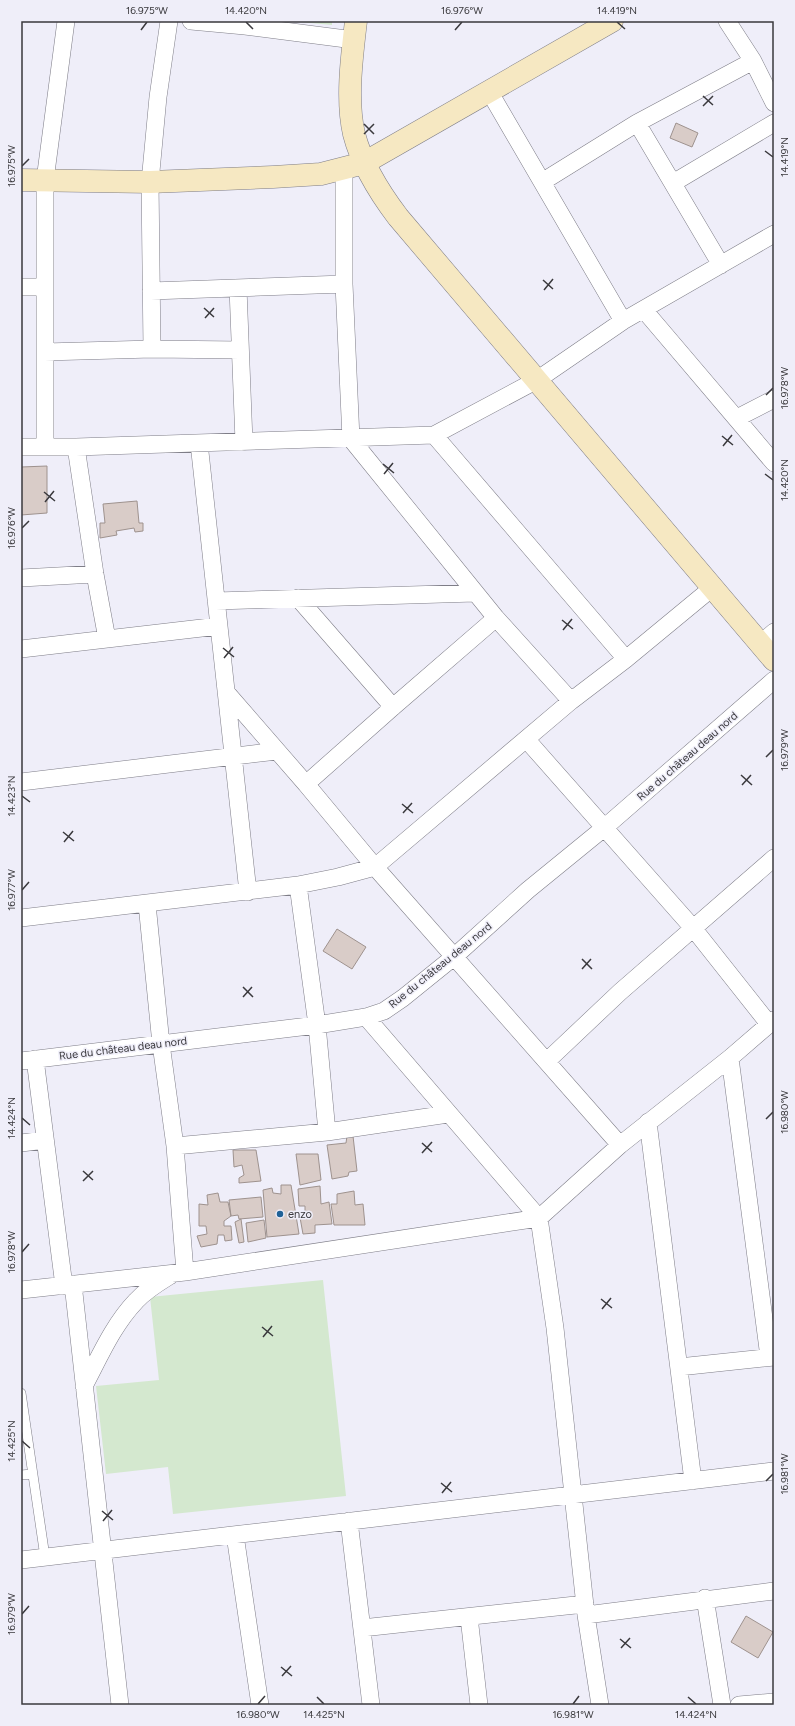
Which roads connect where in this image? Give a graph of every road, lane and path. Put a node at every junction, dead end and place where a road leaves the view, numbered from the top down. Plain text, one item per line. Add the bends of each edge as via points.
1 (66, 21) edge
2 (169, 21) edge
3 (191, 21) edge
4 (612, 21) edge
5 (727, 21) edge
6 (355, 30) edge
7 (753, 60) junction
8 (489, 91) junction
9 (774, 103) edge
10 (774, 123) edge
11 (637, 124) junction
12 (354, 166) junction
13 (21, 180) edge
14 (45, 180) junction
15 (150, 182) junction
16 (542, 182) junction
17 (673, 183) junction
18 (774, 234) edge
19 (721, 265) junction
20 (344, 284) junction
21 (21, 287) edge
22 (45, 287) junction
23 (238, 288) junction
24 (151, 291) junction
25 (644, 310) junction
26 (623, 321) junction
27 (152, 349) junction
28 (240, 350) junction
29 (45, 352) junction
30 (537, 380) junction
31 (774, 399) edge
32 (738, 418) junction
33 (434, 435) junction
34 (351, 439) junction
35 (244, 442) junction
36 (199, 443) junction
37 (21, 447) edge
38 (45, 447) junction
39 (76, 447) junction
40 (774, 463) edge
41 (95, 574) junction
42 (21, 578) edge
43 (712, 588) junction
44 (476, 593) junction
45 (298, 598) junction
46 (216, 601) junction
47 (496, 618) junction
48 (219, 626) junction
49 (107, 639) junction
50 (769, 645) edge
51 (21, 649) edge
52 (626, 659) junction
53 (774, 680) edge
54 (226, 692) junction
55 (571, 701) junction
56 (392, 707) junction
57 (526, 739) junction
58 (277, 751) junction
59 (234, 756) junction
60 (21, 782) edge
61 (306, 784) junction
62 (604, 828) junction
63 (774, 858) edge
64 (375, 867) junction
65 (298, 885) junction
66 (248, 892) junction
67 (147, 904) junction
68 (21, 918) edge
69 (693, 928) junction
70 (455, 956) junction
71 (366, 1017) junction
72 (771, 1022) edge
73 (316, 1025) junction
74 (161, 1044) junction
75 (730, 1058) junction
76 (28, 1060) edge
77 (547, 1061) junction
78 (448, 1114) junction
79 (648, 1122) junction
80 (327, 1132) junction
81 (45, 1140) junction
82 (21, 1143) edge
83 (620, 1145) junction
84 (175, 1146) junction
85 (539, 1218) junction
86 (180, 1272) junction
87 (68, 1285) junction
88 (21, 1290) edge
89 (772, 1357) edge
90 (679, 1367) junction
91 (84, 1386) junction
92 (21, 1393) edge
93 (774, 1471) edge
94 (32, 1474) junction
95 (21, 1475) edge
96 (693, 1480) junction
97 (572, 1495) junction
98 (349, 1521) junction
99 (235, 1535) junction
100 (102, 1551) junction
101 (45, 1557) junction
102 (21, 1560) edge
103 (774, 1590) edge
104 (706, 1598) junction
105 (585, 1610) junction
106 (469, 1617) junction
107 (362, 1628) junction
108 (774, 1702) edge
109 (120, 1705) edge
110 (260, 1705) edge
111 (371, 1705) edge
112 (480, 1705) edge
113 (600, 1705) edge
114 (722, 1705) edge
115 (739, 1705) edge

1 - 14 street
2 - 15 street via 158,97
3 - 6 street via 245,26
4 - 8 main road
5 - 7 street
6 - 12 main road via 350,105 354,134
7 - 9 street
7 - 11 street
8 - 12 main road
8 - 16 street
10 - 17 street
11 - 16 street
11 - 17 street
12 - 15 main road via 321,174
12 - 20 street
12 - 30 main road
13 - 14 main road
14 - 15 main road
14 - 22 street
15 - 24 street
16 - 26 street
17 - 19 street
18 - 19 street
19 - 25 street
20 - 23 street
20 - 34 street
21 - 22 street
22 - 29 street
23 - 24 street
23 - 28 street
24 - 27 street
25 - 26 street
25 - 32 street
26 - 30 street
27 - 28 street
27 - 29 street
28 - 35 street
29 - 38 street
30 - 33 street
30 - 43 main road
31 - 32 street
32 - 40 street
33 - 34 street
33 - 52 street
34 - 35 street
34 - 44 street
35 - 36 street
36 - 39 street
36 - 46 street
37 - 38 street
38 - 39 street
39 - 41 street
41 - 42 street
41 - 49 street
43 - 50 main road
43 - 52 street
44 - 45 street
44 - 47 street
45 - 46 street
45 - 56 street
46 - 48 street
47 - 55 street
47 - 56 street
48 - 49 street
48 - 54 street
49 - 51 street
52 - 55 street
53 - 62 street, Rue du château deau nord
54 - 58 street
54 - 59 street
55 - 57 street
56 - 61 street
57 - 62 street
57 - 64 street
58 - 59 street
58 - 61 street
59 - 60 street
59 - 66 street
61 - 64 street
62 - 69 street
62 - 70 street, Rue du château deau nord via 528,890
63 - 69 street
64 - 65 street
64 - 70 street
65 - 66 street
65 - 73 street
66 - 67 street
67 - 68 street
67 - 74 street
69 - 72 street
69 - 77 street
70 - 71 street, Rue du château deau nord via 403,998 384,1011
70 - 77 street
71 - 73 street, Rue du château deau nord
71 - 78 street
72 - 75 street
73 - 74 street, Rue du château deau nord
73 - 80 street
74 - 76 street, Rue du château deau nord
74 - 84 street
75 - 79 street
75 - 89 street
76 - 81 street
77 - 83 street
78 - 80 street
78 - 85 street
79 - 83 street
79 - 90 street
80 - 84 street
81 - 82 street
81 - 87 street
83 - 85 street
84 - 86 street
85 - 86 street
85 - 97 street via 555,1328
86 - 87 street
86 - 91 street via 152,1286 135,1301 112,1334
87 - 88 street
87 - 91 street
89 - 90 street
90 - 96 street
91 - 100 street
92 - 94 lane
93 - 96 street
94 - 95 lane
94 - 101 lane
96 - 97 street
97 - 98 street
97 - 105 street
98 - 99 street
98 - 107 street
99 - 100 street
99 - 110 street
100 - 101 street
100 - 109 street
101 - 102 street
103 - 104 street
104 - 105 street
104 - 114 street
105 - 106 street
105 - 113 street
106 - 107 street
106 - 112 street
107 - 111 street
108 - 115 street

